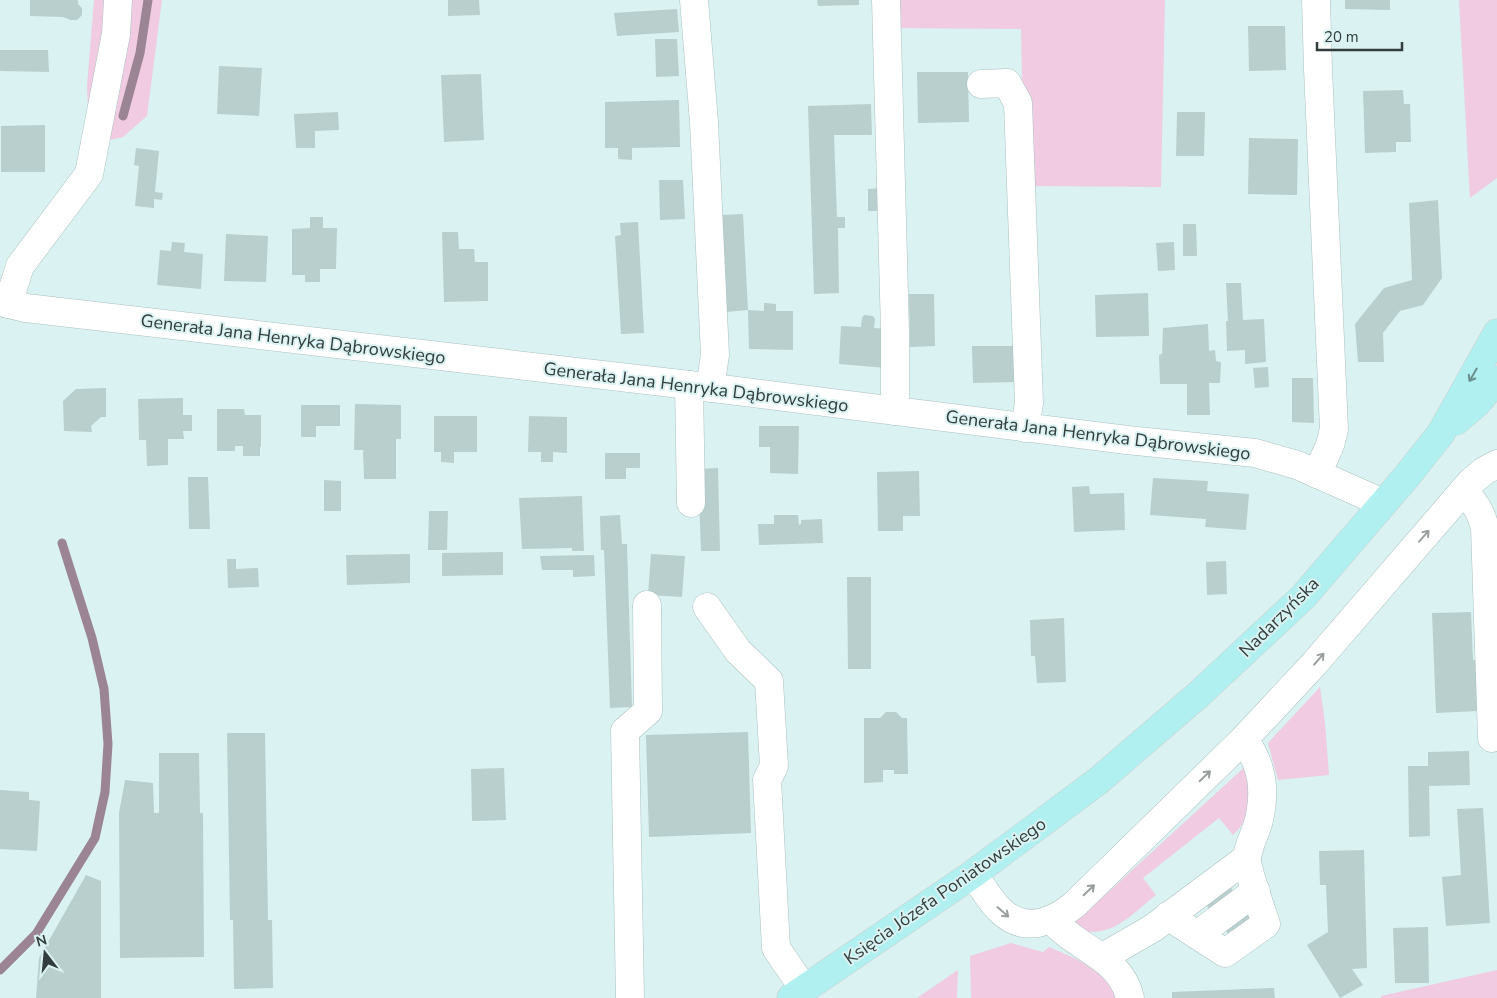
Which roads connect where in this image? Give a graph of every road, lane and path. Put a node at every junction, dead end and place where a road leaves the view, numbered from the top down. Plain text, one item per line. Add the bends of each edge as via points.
1 (118, 0) edge
2 (694, 0) edge
3 (886, 0) edge
4 (1316, 0) edge
5 (981, 84) dead end
6 (4, 303) edge
7 (1497, 333) edge
8 (1497, 380) edge
9 (699, 387) junction
10 (895, 411) junction
11 (1025, 428) junction
12 (1441, 433) junction
13 (1497, 464) edge
14 (1317, 474) junction
15 (1463, 491) junction
16 (691, 504) dead end
17 (1383, 504) junction
18 (647, 605) dead end
19 (707, 607) dead end
20 (1492, 738) dead end
21 (1244, 739) junction
22 (1098, 781) joint
23 (1247, 858) junction
24 (973, 874) junction
25 (1168, 916) junction
26 (1052, 920) junction
27 (1103, 957) junction
28 (797, 994) edge
29 (630, 998) edge
30 (1130, 998) edge

1 - 6 street via 116,34 89,174 20,266
2 - 9 street via 704,122 715,355
3 - 10 street
4 - 14 street via 1334,429 1328,452
5 - 11 street via 1007,83 1018,103 1028,403
6 - 9 street, Generała Jana Henryka Dąbrowskiego
7 -> 12 main road, Nadarzyńska
8 - 12 main road, Nadarzyńska via 1476,404
9 - 10 street, Generała Jana Henryka Dąbrowskiego
9 - 16 street
10 - 11 street, Generała Jana Henryka Dąbrowskiego
11 - 14 street, Generała Jana Henryka Dąbrowskiego via 1255,453
12 - 17 main road, Nadarzyńska
13 - 15 street via 1484,471
14 - 17 street, Generała Jana Henryka Dąbrowskiego
15 - 20 street via 1479,509 1485,528
21 -> 15 street via 1314,664
17 - 22 main road, Nadarzyńska via 1302,597 1198,695
18 - 29 street via 648,711 625,731
19 - 28 street via 738,651 769,680 774,766 768,780 776,948
21 - 23 street via 1260,768 1262,786 1259,819
26 -> 21 street via 1074,905
22 - 24 main road, Księcia Józefa Poniatowskiego
23 - 25 street
23 - 25 street via 1266,924 1225,953
24 -> 26 street via 1000,910 1012,920 1026,924
24 - 28 main road, Księcia Józefa Poniatowskiego
25 - 27 street
26 - 27 street via 1070,937
27 - 30 street via 1122,977

